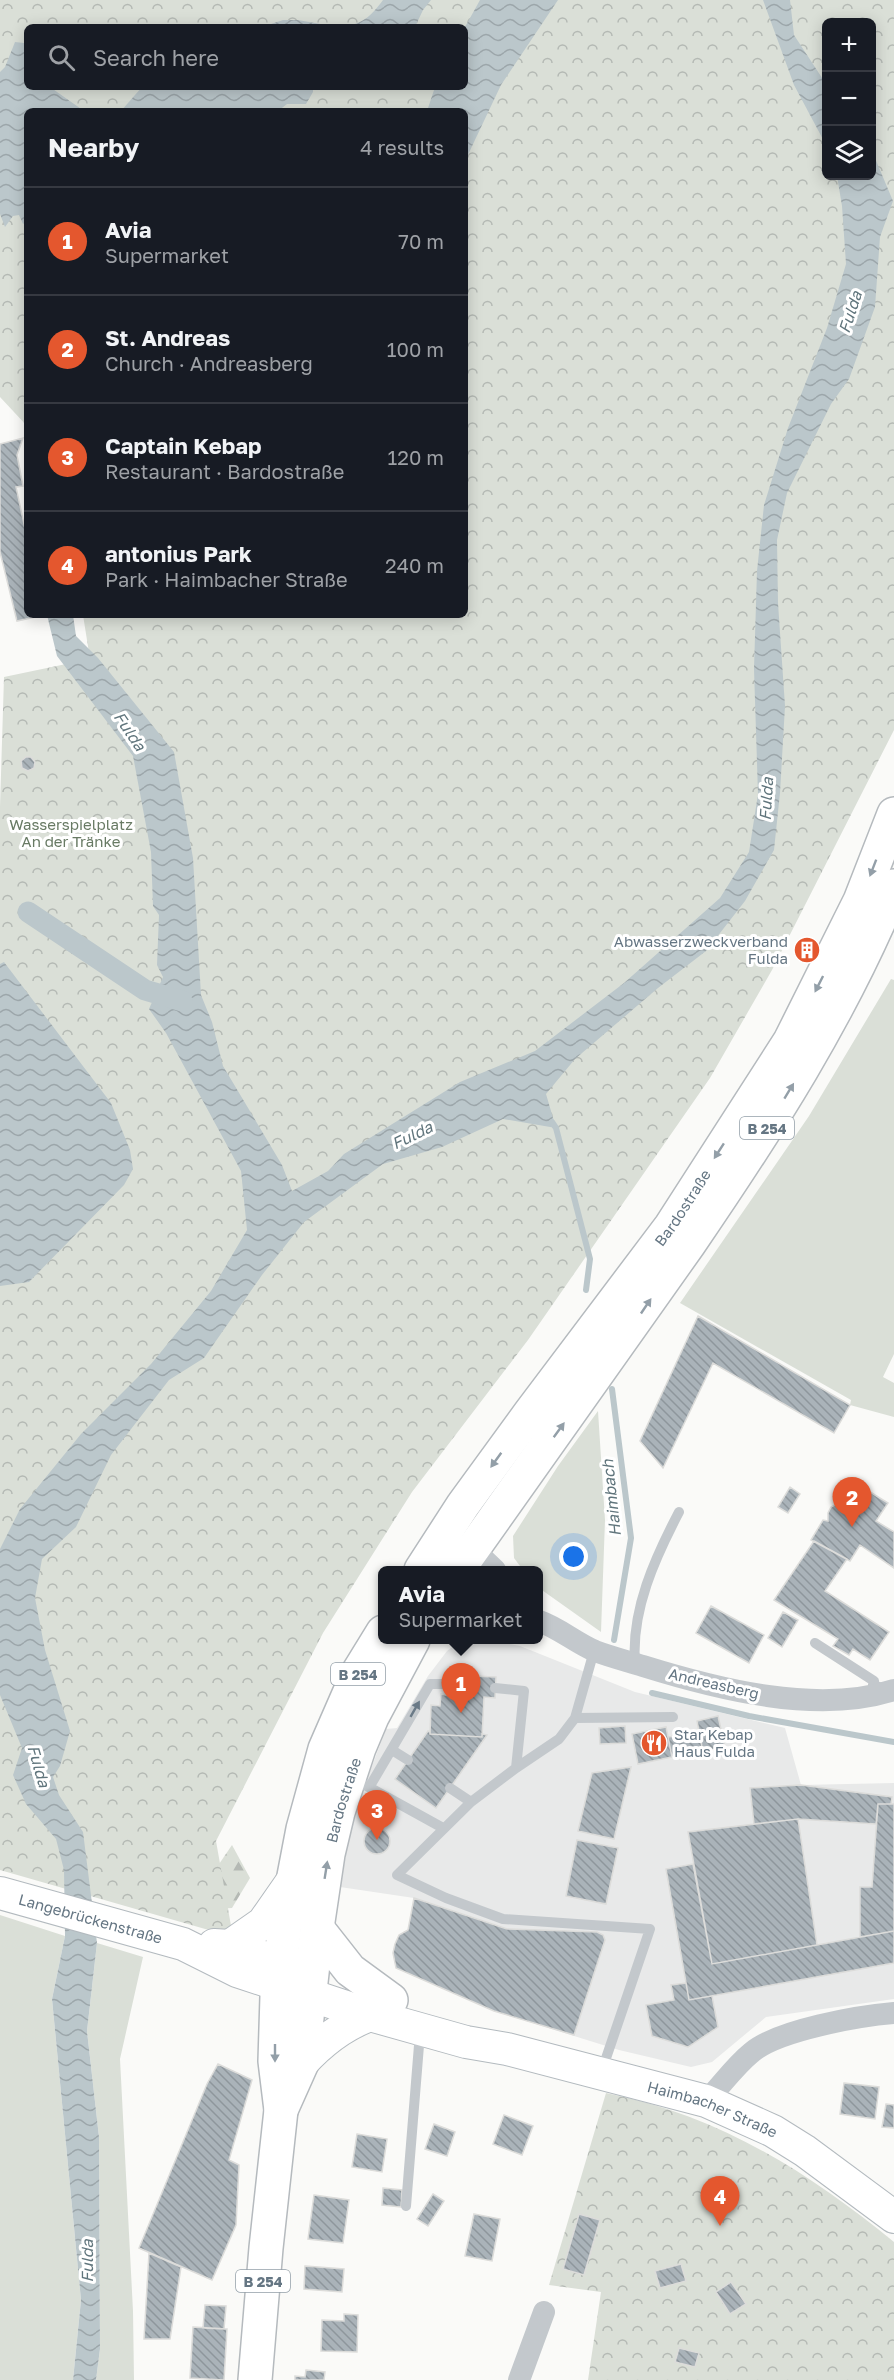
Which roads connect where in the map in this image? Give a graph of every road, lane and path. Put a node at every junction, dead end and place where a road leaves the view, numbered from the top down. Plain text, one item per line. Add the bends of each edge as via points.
1 (894, 814) edge
2 (894, 886) edge
3 (679, 1512) dead end
4 (456, 1563) edge
5 (543, 1622) edge
6 (378, 1640) edge
7 (815, 1643) dead end
8 (411, 1644) edge
9 (594, 1651) junction
10 (635, 1663) junction
11 (447, 1684) dead end
12 (495, 1688) dead end
13 (892, 1691) edge
14 (674, 1717) dead end
15 (575, 1718) junction
16 (392, 1749) junction
17 (408, 1760) dead end
18 (516, 1768) junction
19 (359, 1783) junction
20 (450, 1788) dead end
21 (471, 1802) junction
22 (443, 1828) junction
23 (293, 1880) junction
24 (0, 1893) edge
25 (316, 1928) junction
26 (175, 1941) junction
27 (230, 1946) junction
28 (279, 1974) junction
29 (310, 1984) junction
30 (381, 2008) junction
31 (894, 2013) edge
32 (421, 2030) junction
33 (507, 2049) junction
34 (302, 2063) junction
35 (601, 2073) junction
36 (706, 2101) junction
37 (281, 2110) junction
38 (406, 2206) dead end
39 (894, 2217) edge
40 (544, 2312) dead end
41 (255, 2380) edge
42 (519, 2380) edge

1 -> 4 main road, Bardostraße / B 254 via 860,901 790,1041 671,1226 463,1505
4 -> 2 main road, Bardostraße / B 254 via 591,1385 766,1130 865,952
3 - 10 lane via 659,1549 642,1599
5 - 9 street, Andreasberg
6 - 23 main road, Bardostraße / B 254 via 359,1671 325,1749
7 - 13 lane via 874,1681 873,1685
8 - 19 main road, Bardostraße / B 254 via 372,1717
9 - 10 street, Andreasberg
9 - 15 lane
10 - 13 street, Andreasberg via 751,1694 802,1699 857,1698
16 -> 11 lane via 430,1684
12 - 18 lane via 524,1691
14 - 15 lane
15 - 18 lane via 560,1739
16 - 17 lane
16 - 19 lane
18 - 21 lane
19 - 22 lane
25 -> 19 main road, Bardostraße / B 254 via 328,1854
20 - 21 lane
21 - 22 lane
22 - 35 lane via 397,1875 503,1919 650,1929
23 - 27 main road via 263,1923
23 - 28 main road, Bardostraße / B 254
24 - 26 main road, Langebrückenstraße
25 - 29 main road, Bardostraße / B 254
25 - 30 main road
26 - 27 main road, Langebrückenstraße
26 - 28 main road, Langebrückenstraße via 237,1971
27 - 28 main road, Langebrückenstraße
28 - 29 main road, Haimbacher Straße
28 -> 37 main road, Bardostraße via 275,2061
29 - 30 main road, Haimbacher Straße
29 - 34 main road, B 254
30 - 32 main road, Haimbacher Straße
30 - 33 main road, Haimbacher Straße
30 - 34 main road via 338,2030
31 - 36 street via 861,2016 778,2039 752,2052
32 - 33 main road, Haimbacher Straße
32 - 38 lane
33 - 35 main road, Haimbacher Straße
34 - 37 main road, B 254
35 - 36 main road, Haimbacher Straße
36 - 39 main road, Haimbacher Straße via 773,2131
37 - 41 main road, B 254
40 - 42 street

